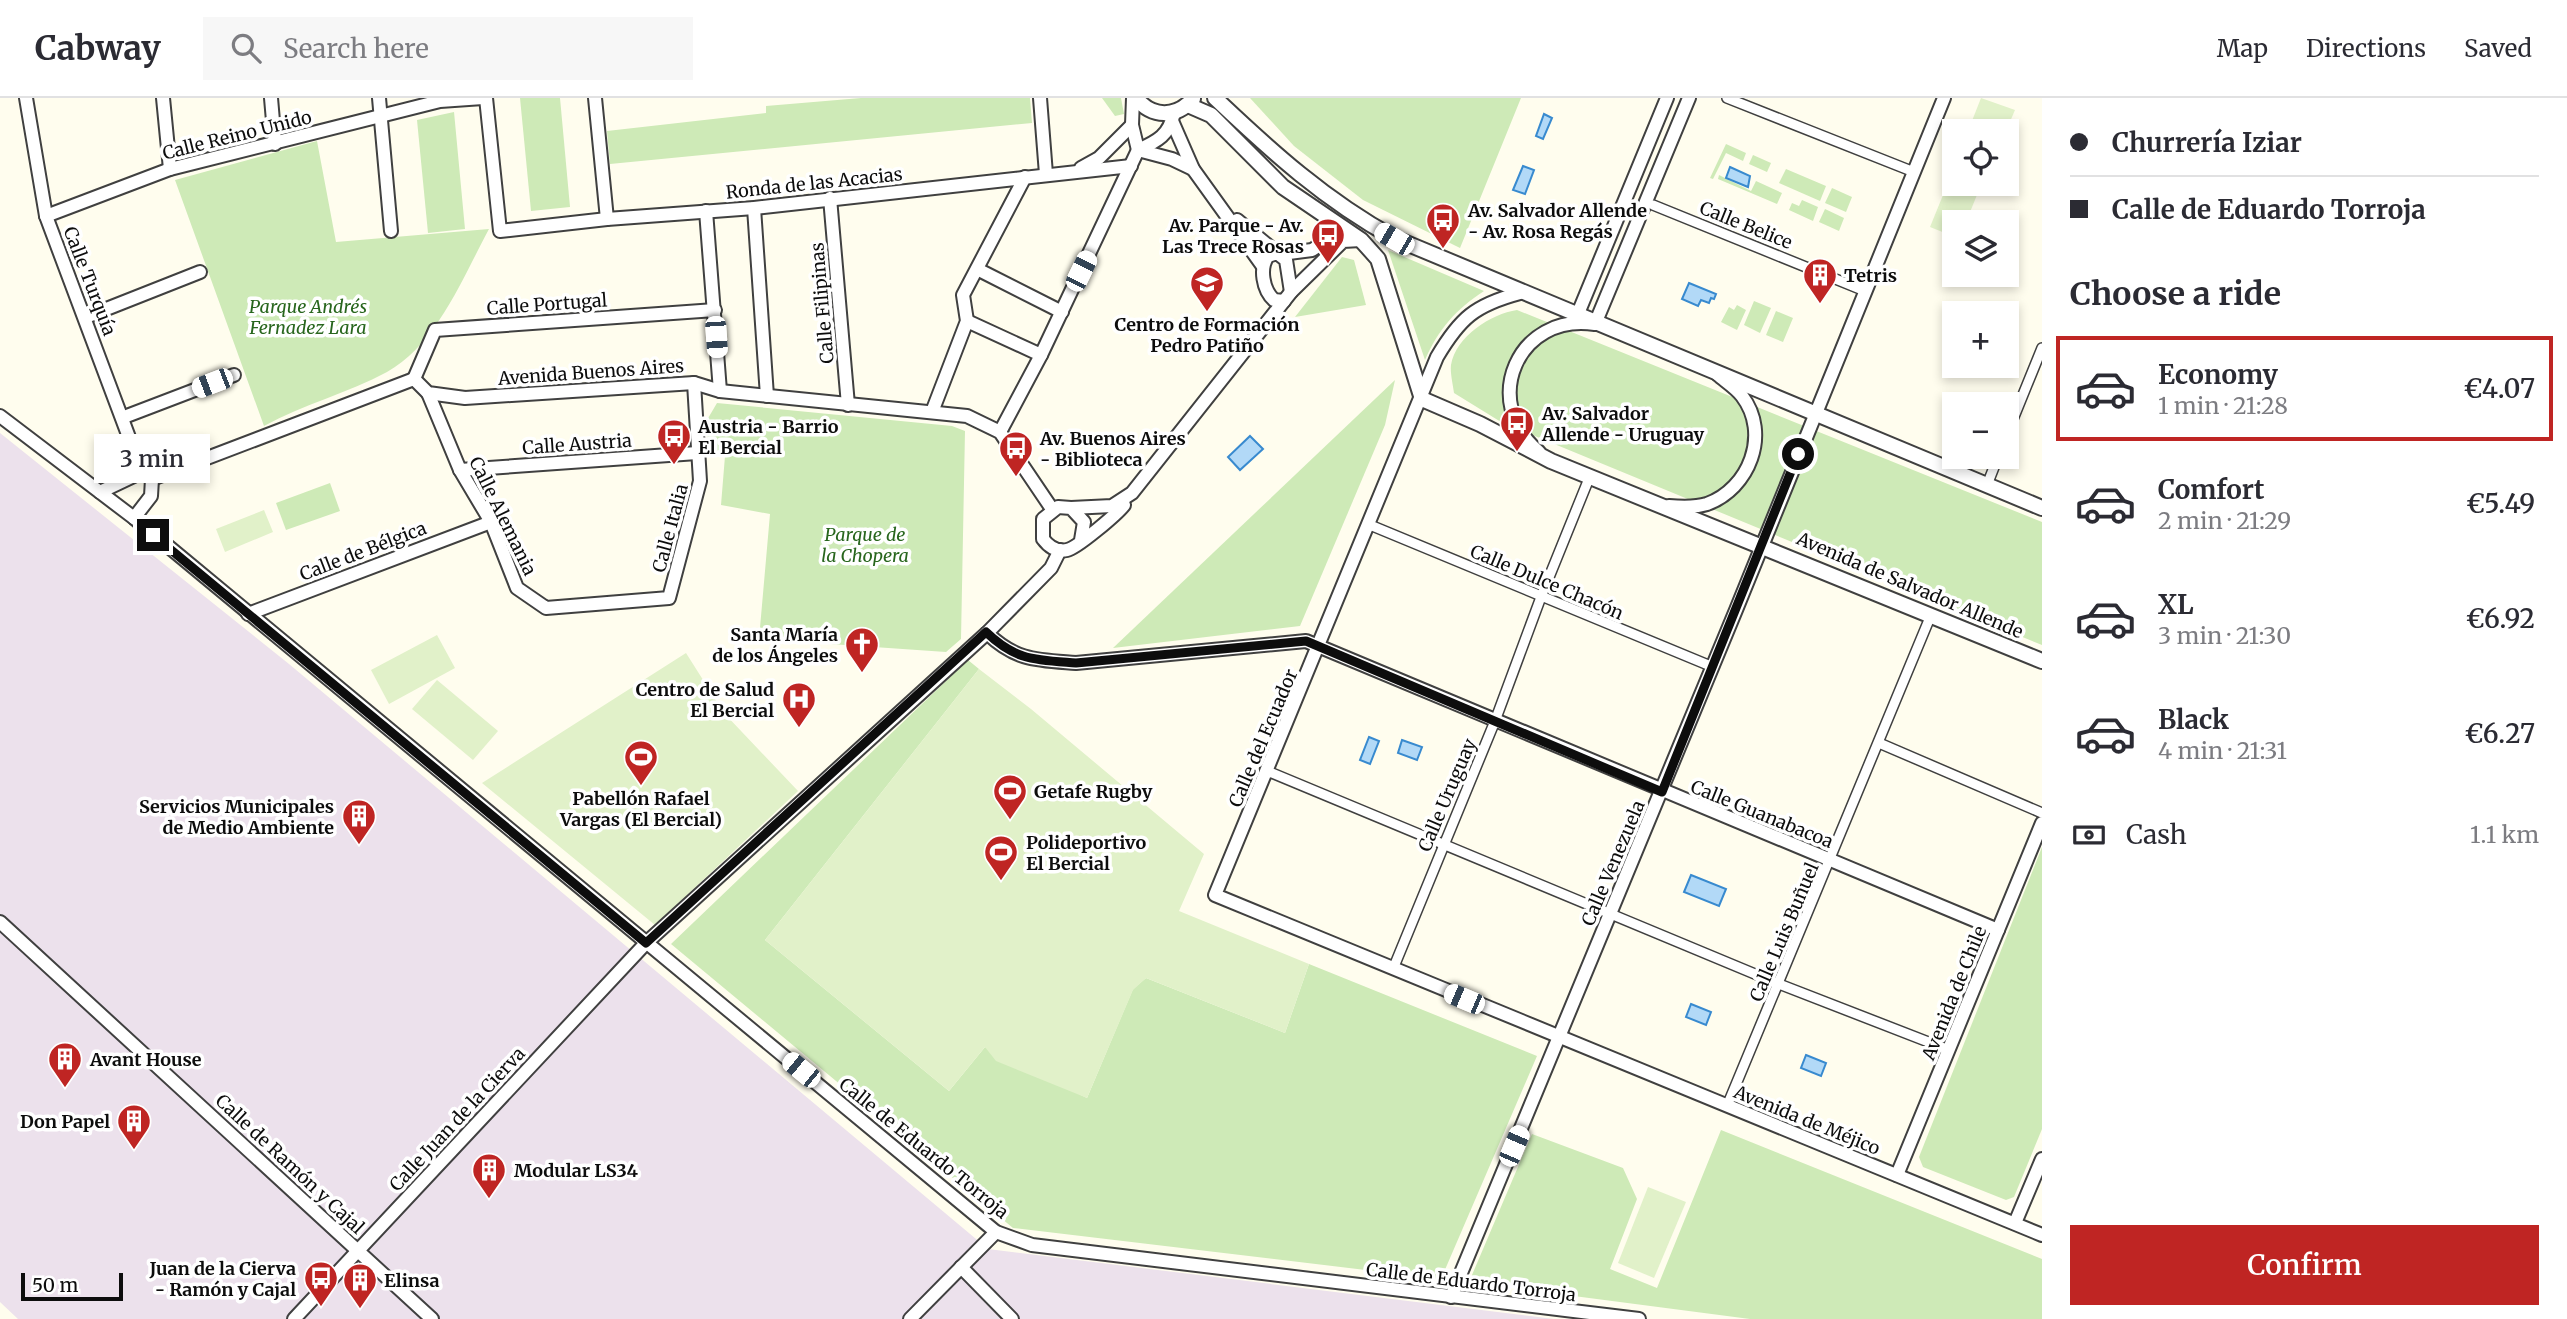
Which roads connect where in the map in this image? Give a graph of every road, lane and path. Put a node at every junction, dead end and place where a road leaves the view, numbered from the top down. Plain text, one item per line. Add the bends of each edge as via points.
1 (26, 98) edge
2 (163, 98) edge
3 (271, 98) edge
4 (379, 98) edge
5 (485, 98) edge
6 (595, 98) edge
7 (1040, 98) edge
8 (1134, 98) edge
9 (1215, 98) edge
10 (1667, 98) edge
11 (1689, 98) edge
12 (1727, 98) edge
13 (1944, 98) edge
14 (440, 99) edge
15 (1191, 102) edge
16 (381, 117) junction
17 (1173, 117) junction
18 (1132, 125) junction
19 (275, 144) junction
20 (1138, 150) junction
21 (1130, 166) junction
22 (1194, 169) junction
23 (170, 170) junction
24 (1074, 171) junction
25 (1914, 172) junction
26 (1045, 174) junction
27 (1026, 177) junction
28 (830, 198) junction
29 (1653, 205) dead end
30 (754, 208) junction
31 (1225, 209) junction
32 (706, 211) junction
33 (46, 216) junction
34 (607, 219) junction
35 (1333, 223) junction
36 (391, 232) dead end
37 (1361, 240) junction
38 (1279, 254) junction
39 (1262, 265) junction
40 (979, 270) junction
41 (200, 272) dead end
42 (1865, 290) junction
43 (1520, 293) junction
44 (1268, 294) junction
45 (1287, 296) junction
46 (715, 310) junction
47 (1062, 312) junction
48 (1577, 316) junction
49 (86, 317) junction
50 (967, 321) junction
51 (1595, 324) junction
52 (1256, 339) junction
53 (2042, 348) edge
54 (1041, 355) junction
55 (2039, 366) edge
56 (234, 374) dead end
57 (1717, 374) junction
58 (414, 379) junction
59 (694, 383) junction
60 (720, 391) junction
61 (428, 393) junction
62 (767, 396) junction
63 (1422, 399) junction
64 (848, 405) junction
65 (2019, 408) edge
66 (932, 412) junction
67 (1814, 414) junction
68 (0, 415) edge
69 (124, 417) junction
70 (1000, 432) junction
71 (697, 453) junction
72 (1550, 461) junction
73 (1993, 469) edge
74 (460, 470) junction
75 (147, 475) junction
76 (1590, 475) junction
77 (1987, 485) junction
78 (100, 492) junction
79 (1132, 493) junction
80 (1669, 506) junction
81 (1071, 508) junction
82 (2042, 508) edge
83 (1052, 509) junction
84 (134, 519) junction
85 (491, 522) junction
86 (1370, 525) junction
87 (1081, 540) junction
88 (1762, 545) junction
89 (1060, 550) junction
90 (1541, 597) junction
91 (669, 598) joint
92 (248, 614) junction
93 (1931, 615) junction
94 (986, 632) junction
95 (1319, 649) junction
96 (2042, 662) edge
97 (1713, 667) junction
98 (1495, 721) junction
99 (1879, 743) junction
100 (1268, 771) junction
101 (1662, 792) junction
102 (2042, 813) edge
103 (2042, 823) edge
104 (1443, 842) junction
105 (1831, 860) junction
106 (1215, 895) joint
107 (1610, 914) junction
108 (0, 922) edge
109 (1998, 930) junction
110 (646, 943) junction
111 (1393, 969) junction
112 (1779, 984) junction
113 (1559, 1038) junction
114 (1949, 1050) junction
115 (1727, 1106) junction
116 (2042, 1159) edge
117 (1897, 1175) junction
118 (2015, 1223) junction
119 (996, 1231) junction
120 (2042, 1235) edge
121 (358, 1250) junction
122 (961, 1267) junction
123 (1451, 1297) junction
124 (293, 1319) edge
125 (432, 1319) edge
126 (910, 1319) edge
127 (1012, 1319) edge
128 (1639, 1319) edge

1 - 33 street, Calle Turquía
2 - 23 street
3 - 19 street
4 - 16 street
5 - 14 street, Calle Reino Unido
5 - 34 street, Ronda de las Acacias via 500,231
6 - 34 street
7 - 26 street
8 - 17 street via 1150,111
8 - 18 street
9 - 43 street, Avenida de Salvador Allende via 1303,179 1353,215 1394,239
10 - 48 street
11 - 51 street
12 - 25 street
13 - 25 street
14 - 16 street, Calle Reino Unido
15 - 17 street
15 - 35 street via 1211,115 1283,187
16 - 19 street, Calle Reino Unido
16 - 36 street
17 - 20 street via 1160,140
17 - 22 street
18 - 20 street
18 - 24 street via 1099,158
19 - 23 street, Calle Reino Unido
20 - 21 street
20 - 22 street
21 - 24 street, Ronda de las Acacias
21 - 47 street
22 - 31 street
23 - 33 street, Calle Reino Unido
24 - 26 street, Ronda de las Acacias
25 - 42 street
26 - 27 street, Ronda de las Acacias
27 - 28 street, Ronda de las Acacias
27 - 40 street
28 - 30 street, Ronda de las Acacias
28 - 64 street, Calle Filipinas
29 - 42 street, Calle Belice
30 - 32 street, Ronda de las Acacias
30 - 62 street
31 - 38 street
31 - 39 street
32 - 34 street, Ronda de las Acacias
32 - 46 street
33 - 49 street, Calle Turquía
35 - 37 street
35 - 38 street via 1329,239 1312,250
37 - 45 street via 1343,240
37 - 63 street via 1378,259
38 - 39 street via 1268,256
38 - 45 street via 1290,272
39 - 44 street
40 - 47 street
40 - 50 street via 964,295
41 - 49 street
42 - 67 street
43 - 48 street, Avenida de Salvador Allende
43 - 63 street, Calle del Ecuador via 1489,302 1456,326 1437,357
44 - 45 street via 1274,300
44 - 52 street via 1268,309
45 - 52 street
46 - 58 street, Calle Portugal via 435,330
46 - 60 street
47 - 54 street
48 - 51 street, Avenida de Salvador Allende
49 - 69 street, Calle Turquía
50 - 54 street
50 - 66 street
51 - 57 street, Avenida de Salvador Allende
51 - 72 street, Avenida de Salvador Allende via 1569,323 1544,332 1527,346 1514,368 1509,395 1516,422 1530,444
52 - 79 street
53 - 55 street
54 - 70 street
55 - 65 street
56 - 69 street
57 - 67 street, Avenida de Salvador Allende
57 - 80 street, Avenida de Salvador Allende via 1743,397 1754,422 1753,457 1736,486 1723,496 1702,505
58 - 61 street
58 - 75 street
59 - 60 street, Avenida Buenos Aires
59 - 61 street, Avenida Buenos Aires via 464,398
59 - 71 street, Calle Italia
60 - 62 street, Avenida Buenos Aires
61 - 74 street, Calle Alemania
62 - 64 street, Avenida Buenos Aires
63 - 72 street, Avenida de Salvador Allende
63 - 86 street, Calle del Ecuador
64 - 66 street, Avenida Buenos Aires
66 - 70 street, Avenida Buenos Aires via 967,416
67 - 77 street, Avenida de Salvador Allende
67 - 88 street
68 - 78 street
69 - 75 street, Calle Turquía
70 - 83 street
71 - 74 street, Calle Austria
71 - 91 street, Calle Italia via 700,481
72 - 76 street, Avenida de Salvador Allende
73 - 77 street
74 - 85 street, Calle Alemania
75 - 78 street
75 - 84 street via 150,496
76 - 80 street, Avenida de Salvador Allende
76 - 90 street, Calle Uruguay
77 - 82 street, Avenida de Salvador Allende
78 - 84 street, Calle de Eduardo Torroja
79 - 81 street via 1112,506
79 - 87 street via 1121,509
80 - 88 street, Avenida de Salvador Allende
81 - 83 street
81 - 87 street via 1084,522
83 - 89 street via 1043,519 1041,532 1048,544
84 - 92 street, Calle de Eduardo Torroja
85 - 91 street, Calle Alemania via 517,588 546,608
85 - 92 street, Calle de Bélgica
86 - 90 street, Calle Dulce Chacón
86 - 95 street, Calle del Ecuador
87 - 89 street
88 - 93 street, Avenida de Salvador Allende
88 - 97 street, Calle Venezuela
89 - 94 street, Calle Juan de la Cierva via 1051,568
90 - 97 street, Calle Dulce Chacón
90 - 98 street, Calle Uruguay
92 - 110 street, Calle de Eduardo Torroja
93 - 96 street, Avenida de Salvador Allende
93 - 99 street, Calle Luis Buñuel
94 - 95 street, Calle Guanabacoa via 1009,653 1076,663 1306,641
94 - 110 street, Calle Juan de la Cierva
95 - 98 street, Calle Guanabacoa
95 - 100 street, Calle del Ecuador
97 - 101 street, Calle Venezuela
98 - 101 street, Calle Guanabacoa
98 - 104 street, Calle Uruguay
99 - 102 street
99 - 105 street, Calle Luis Buñuel
100 - 104 street
100 - 106 street, Calle del Ecuador
101 - 105 street, Calle Guanabacoa
101 - 107 street, Calle Venezuela
103 - 109 street, Avenida de Chile
104 - 107 street
104 - 111 street, Calle Uruguay
105 - 109 street, Calle Guanabacoa
105 - 112 street, Calle Luis Buñuel
106 - 111 street, Avenida de Méjico
107 - 112 street
107 - 113 street, Calle Venezuela
108 - 121 street, Calle de Ramón y Cajal
109 - 114 street, Avenida de Chile
110 - 119 street, Calle de Eduardo Torroja
110 - 121 street, Calle Juan de la Cierva
111 - 113 street, Avenida de Méjico
112 - 114 street
112 - 115 street, Calle Luis Buñuel
113 - 115 street, Avenida de Méjico
113 - 123 street, Calle Venezuela
114 - 117 street, Avenida de Chile
115 - 117 street, Avenida de Méjico
116 - 118 street
117 - 118 street, Avenida de Méjico
118 - 120 street, Avenida de Méjico
119 - 122 street
119 - 123 street, Calle de Eduardo Torroja via 1032,1245
121 - 124 street, Calle Juan de la Cierva
121 - 125 street, Calle de Ramón y Cajal
122 - 126 street
122 - 127 street
123 - 128 street, Calle de Eduardo Torroja

